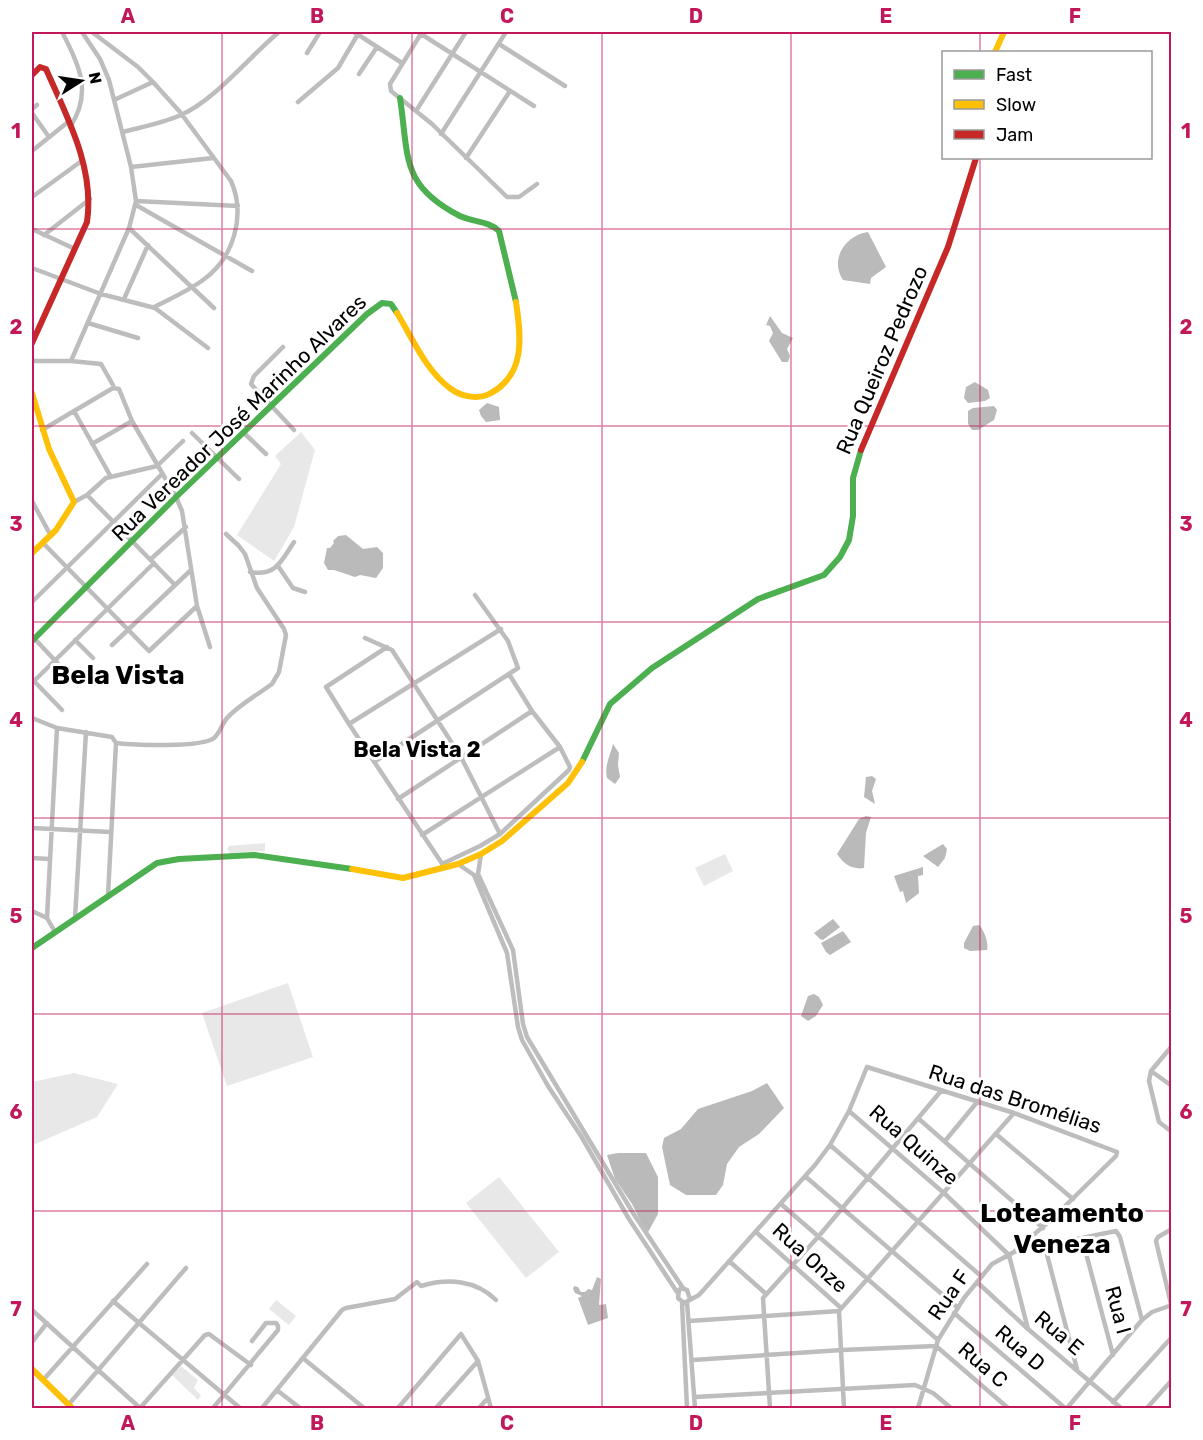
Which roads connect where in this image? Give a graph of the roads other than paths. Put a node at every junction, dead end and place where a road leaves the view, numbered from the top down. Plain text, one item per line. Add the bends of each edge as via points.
1 (62, 32) edge
2 (82, 32) edge
3 (92, 32) edge
4 (279, 32) edge
5 (320, 32) edge
6 (420, 32) edge
7 (466, 32) edge
8 (506, 32) edge
9 (1004, 32) edge
10 (356, 33) edge
11 (499, 44) junction
12 (377, 47) junction
13 (995, 51) edge
14 (307, 52) dead end
15 (452, 54) junction
16 (402, 63) junction
17 (480, 73) junction
18 (359, 74) dead end
19 (32, 75) edge
20 (153, 82) junction
21 (565, 86) dead end
22 (510, 91) junction
23 (400, 98) junction
24 (114, 100) junction
25 (298, 102) dead end
26 (37, 105) dead end
27 (534, 106) dead end
28 (32, 111) edge
29 (416, 111) junction
30 (181, 114) junction
31 (69, 125) junction
32 (123, 132) junction
33 (441, 134) junction
34 (49, 137) junction
35 (32, 151) edge
36 (213, 158) junction
37 (466, 158) junction
38 (976, 159) edge
39 (83, 160) junction
40 (131, 167) junction
41 (537, 184) dead end
42 (32, 197) edge
43 (90, 199) junction
44 (136, 203) junction
45 (238, 206) junction
46 (129, 228) junction
47 (32, 229) edge
48 (44, 235) junction
49 (148, 245) junction
50 (75, 249) junction
51 (225, 255) junction
52 (32, 268) edge
53 (252, 271) dead end
54 (60, 279) junction
55 (192, 287) junction
56 (100, 294) junction
57 (124, 299) junction
58 (154, 308) junction
59 (214, 308) dead end
60 (88, 323) junction
61 (138, 339) dead end
62 (32, 343) edge
63 (283, 347) dead end
64 (208, 348) dead end
65 (32, 361) edge
66 (71, 361) junction
67 (113, 385) dead end
68 (32, 393) edge
69 (271, 406) junction
70 (74, 411) junction
71 (132, 421) junction
72 (42, 430) junction
73 (294, 430) dead end
74 (192, 433) dead end
75 (244, 433) junction
76 (183, 441) dead end
77 (92, 444) junction
78 (266, 454) dead end
79 (218, 458) junction
80 (157, 466) junction
81 (162, 474) junction
82 (111, 477) junction
83 (239, 479) dead end
84 (87, 495) junction
85 (176, 497) junction
86 (32, 501) edge
87 (74, 502) junction
88 (113, 520) junction
89 (186, 527) junction
90 (226, 534) dead end
91 (51, 536) junction
92 (133, 541) junction
93 (294, 542) dead end
94 (44, 544) junction
95 (32, 553) edge
96 (152, 561) junction
97 (278, 566) junction
98 (66, 568) junction
99 (191, 570) junction
100 (250, 572) junction
101 (175, 585) junction
102 (86, 588) junction
103 (305, 592) dead end
104 (475, 595) dead end
105 (32, 602) edge
106 (196, 606) junction
107 (107, 610) junction
108 (501, 628) junction
109 (128, 630) junction
110 (365, 638) dead end
111 (32, 639) edge
112 (75, 640) junction
113 (112, 645) dead end
114 (210, 647) dead end
115 (387, 647) junction
116 (93, 658) dead end
117 (54, 661) junction
118 (509, 674) junction
119 (33, 682) edge
120 (414, 682) junction
121 (78, 685) dead end
122 (62, 710) dead end
123 (532, 711) junction
124 (32, 718) edge
125 (438, 719) junction
126 (349, 724) junction
127 (57, 728) junction
128 (86, 732) junction
129 (116, 743) junction
130 (560, 747) junction
131 (461, 757) junction
132 (374, 762) junction
133 (482, 798) junction
134 (398, 799) junction
135 (32, 828) edge
136 (50, 829) junction
137 (81, 830) junction
138 (110, 832) junction
139 (422, 835) junction
140 (501, 837) junction
141 (481, 854) junction
142 (32, 858) edge
143 (49, 859) junction
144 (458, 864) junction
145 (443, 866) junction
146 (108, 895) junction
147 (32, 911) edge
148 (47, 918) junction
149 (75, 918) junction
150 (55, 932) junction
151 (33, 946) edge
152 (1172, 1046) edge
153 (1151, 1071) junction
154 (1172, 1086) edge
155 (941, 1091) junction
156 (978, 1101) junction
157 (849, 1111) junction
158 (1014, 1113) junction
159 (918, 1119) junction
160 (1172, 1132) edge
161 (996, 1134) junction
162 (945, 1141) junction
163 (830, 1145) junction
164 (893, 1149) junction
165 (970, 1165) junction
166 (807, 1177) junction
167 (868, 1179) junction
168 (945, 1194) junction
169 (1073, 1198) junction
170 (781, 1204) junction
171 (843, 1208) junction
172 (919, 1222) junction
173 (1043, 1228) junction
174 (1172, 1229) edge
175 (756, 1232) junction
176 (818, 1237) junction
177 (1082, 1238) junction
178 (1045, 1247) junction
179 (894, 1251) junction
180 (1011, 1253) junction
181 (729, 1261) junction
182 (147, 1264) dead end
183 (793, 1264) junction
184 (186, 1268) dead end
185 (981, 1276) junction
186 (868, 1280) junction
187 (977, 1282) junction
188 (682, 1288) junction
189 (678, 1292) junction
190 (765, 1293) junction
191 (496, 1300) dead end
192 (114, 1301) junction
193 (686, 1301) junction
194 (1171, 1304) edge
195 (840, 1309) junction
196 (32, 1310) edge
197 (956, 1310) junction
198 (763, 1317) junction
199 (1142, 1320) junction
200 (689, 1321) junction
201 (47, 1323) junction
202 (141, 1323) junction
203 (1028, 1329) junction
204 (1172, 1337) edge
205 (252, 1341) dead end
206 (32, 1342) edge
207 (937, 1343) junction
208 (74, 1347) junction
209 (842, 1350) junction
210 (1113, 1355) junction
211 (767, 1356) junction
212 (182, 1359) junction
213 (304, 1359) junction
214 (693, 1360) junction
215 (478, 1361) junction
216 (250, 1365) junction
217 (32, 1369) edge
218 (1078, 1370) junction
219 (99, 1372) junction
220 (44, 1379) junction
221 (1172, 1380) edge
222 (1091, 1382) junction
223 (924, 1388) junction
224 (844, 1389) junction
225 (278, 1391) junction
226 (770, 1393) junction
227 (225, 1395) junction
228 (695, 1397) junction
229 (488, 1398) junction
230 (1113, 1402) junction
231 (70, 1406) edge
232 (140, 1408) edge
233 (213, 1408) edge
234 (240, 1408) edge
235 (262, 1408) edge
236 (300, 1408) edge
237 (364, 1408) edge
238 (398, 1408) edge
239 (436, 1408) edge
240 (479, 1408) edge
241 (491, 1408) edge
242 (687, 1408) edge
243 (695, 1408) edge
244 (770, 1408) edge
245 (844, 1408) edge
246 (918, 1408) edge
247 (951, 1408) edge
248 (1008, 1408) edge
249 (1066, 1408) edge
250 (1120, 1408) edge
251 (1147, 1408) edge

1 - 31 street via 82,77 78,113
2 - 24 street via 100,59
3 - 20 street
4 - 30 street via 213,94
5 - 14 street
6 - 15 street
6 - 16 street
7 - 15 street
8 - 11 street
9 - 13 street
10 - 12 street
10 - 25 street via 338,68
11 - 17 street
11 - 21 street
12 - 16 street
12 - 18 street
15 - 17 street
15 - 29 street
16 - 23 street via 390,88
17 - 22 street
17 - 33 street
19 - 31 street via 40,67 46,69
20 - 24 street
20 - 30 street
22 - 27 street
22 - 37 street
23 - 29 street
23 - 69 street, Rua Vereador José Marinho Alvares via 411,166 419,186 443,205 499,231 520,335 516,365 505,386 495,392 480,397 458,393 419,353 391,304 382,303
24 - 32 street
26 - 28 street
28 - 34 street
29 - 33 street
30 - 32 street
30 - 36 street
31 - 34 street
31 - 39 street
32 - 40 street
33 - 37 street
34 - 35 street
36 - 40 street
36 - 45 street via 231,181
37 - 41 street via 507,197 519,197
38 - 140 street, Rua Queiroz Pedrozo via 948,247 862,444 853,478 853,516 846,548 824,575 758,599 652,668 610,704 575,775
39 - 42 street
39 - 43 street
40 - 44 street
43 - 48 street
43 - 50 street via 91,211
44 - 45 street
44 - 46 street
44 - 51 street
45 - 51 street via 232,243
46 - 49 street
46 - 56 street
47 - 48 street
48 - 50 street
49 - 55 street
49 - 57 street
50 - 54 street
51 - 53 street
51 - 55 street via 214,271
52 - 54 street
54 - 56 street
54 - 62 street
55 - 58 street
55 - 59 street
56 - 57 street
56 - 60 street
57 - 58 street
58 - 64 street
60 - 61 street
60 - 66 street
63 - 69 street via 251,380
65 - 66 street
66 - 67 street via 101,364
68 - 72 street
69 - 73 street
69 - 75 street, Rua Vereador José Marinho Alvares
70 - 71 street via 116,388
70 - 72 street
70 - 77 street
71 - 77 street
71 - 80 street
72 - 87 street
74 - 79 street
75 - 78 street
75 - 79 street, Rua Vereador José Marinho Alvares
76 - 80 street
77 - 82 street
79 - 83 street
79 - 85 street, Rua Vereador José Marinho Alvares
80 - 81 street
80 - 82 street
81 - 85 street
81 - 88 street
82 - 84 street
84 - 87 street
84 - 88 street
85 - 89 street
85 - 92 street, Rua Vereador José Marinho Alvares
86 - 91 street
87 - 91 street
88 - 92 street
88 - 98 street
89 - 96 street
89 - 99 street
90 - 100 street via 245,554
91 - 94 street
92 - 96 street
92 - 102 street, Rua Vereador José Marinho Alvares
93 - 97 street
94 - 95 street
94 - 98 street
96 - 101 street
96 - 107 street
97 - 100 street via 260,574
97 - 103 street via 293,588
98 - 102 street
98 - 105 street
99 - 101 street
99 - 106 street
100 - 129 street via 286,635 276,679 227,718 207,742
101 - 109 street
102 - 107 street
102 - 111 street, Rua Vereador José Marinho Alvares
104 - 108 street
106 - 109 street via 149,651
106 - 114 street
107 - 109 street
107 - 112 street
108 - 118 street via 518,668
108 - 120 street
109 - 113 street
110 - 115 street
111 - 117 street
112 - 116 street
112 - 117 street
115 - 120 street
115 - 126 street via 326,687
117 - 119 street
117 - 121 street
118 - 123 street
118 - 125 street
119 - 122 street
120 - 125 street
120 - 126 street
123 - 130 street
123 - 131 street
124 - 127 street
125 - 131 street
125 - 132 street
126 - 132 street
127 - 128 street
127 - 136 street
128 - 129 street via 112,737
128 - 137 street
129 - 138 street
130 - 133 street
130 - 140 street via 570,763 569,770
131 - 133 street
131 - 134 street
132 - 134 street
133 - 139 street
133 - 140 street
134 - 139 street
135 - 136 street
136 - 137 street
136 - 143 street
137 - 138 street
137 - 149 street
138 - 146 street
139 - 145 street
140 - 141 street, Rua Queiroz Pedrozo
140 - 145 street
141 - 144 street, Rua Queiroz Pedrozo
141 - 188 street via 478,874 513,950 527,1037
142 - 143 street
143 - 148 street
144 - 145 street, Rua Queiroz Pedrozo
144 - 189 street via 474,875 507,953 522,1040 629,1219
145 - 146 street, Rua Queiroz Pedrozo via 403,878 265,856 179,859 157,863
146 - 149 street, Rua Queiroz Pedrozo
147 - 148 street
148 - 150 street
149 - 150 street, Rua Queiroz Pedrozo
150 - 151 street, Rua Queiroz Pedrozo
152 - 153 street
153 - 154 street
153 - 160 street via 1149,1081 1158,1119
155 - 156 street, Rua das Bromélias
155 - 157 street, Rua das Bromélias via 867,1067
155 - 159 street
156 - 158 street, Rua das Bromélias
156 - 162 street
157 - 163 street
157 - 164 street, Rua Quinze
158 - 161 street
158 - 169 street, Rua das Bromélias via 1117,1152
159 - 162 street
159 - 164 street
161 - 165 street
161 - 169 street
162 - 165 street
163 - 166 street
163 - 167 street
164 - 167 street
164 - 168 street, Rua Quinze
165 - 168 street
165 - 173 street
166 - 170 street
166 - 171 street, Rua D
167 - 171 street
167 - 172 street
168 - 172 street
168 - 180 street, Rua Quinze
169 - 173 street, Rua das Bromélias
170 - 175 street
170 - 176 street, Rua C
171 - 176 street
171 - 179 street, Rua D
172 - 179 street
172 - 185 street
173 - 180 street, Rua das Bromélias
174 - 194 street via 1156,1241
175 - 181 street
175 - 183 street, Rua Onze
176 - 183 street
176 - 186 street, Rua C
177 - 178 street, Rua F
177 - 199 street, Rua F via 1118,1232
177 - 210 street, Rua I
178 - 180 street, Rua F
178 - 218 street
179 - 186 street
179 - 197 street, Rua D
180 - 185 street, Rua F
180 - 203 street
181 - 190 street
181 - 193 street via 699,1295
182 - 192 street
183 - 190 street
183 - 195 street, Rua Onze
184 - 202 street
185 - 187 street, Rua F
186 - 195 street
186 - 207 street, Rua C
187 - 197 street, Rua F
187 - 203 street, Rua E
188 - 189 street
188 - 193 street via 688,1292
189 - 193 street via 678,1298
190 - 198 street
191 - 213 street via 476,1285 421,1286 417,1282 395,1299 342,1310
192 - 202 street
192 - 208 street
193 - 200 street
193 - 242 street
194 - 199 street
195 - 198 street
195 - 209 street
196 - 201 street
197 - 207 street, Rua F
197 - 249 street, Rua D
198 - 200 street
198 - 211 street
199 - 210 street
200 - 214 street
201 - 206 street
201 - 208 street
202 - 212 street
202 - 219 street
203 - 218 street, Rua E
204 - 230 street
205 - 216 street via 266,1323 279,1326
207 - 209 street
207 - 223 street, Rua F
207 - 248 street, Rua C
208 - 219 street
208 - 220 street
209 - 211 street
209 - 224 street
210 - 222 street
211 - 214 street
211 - 226 street
212 - 216 street via 209,1334
212 - 227 street
212 - 232 street
213 - 225 street
213 - 237 street
214 - 228 street
215 - 229 street
215 - 238 street via 461,1334
215 - 239 street
216 - 227 street
217 - 220 street
218 - 222 street, Rua E
219 - 231 street
219 - 232 street
220 - 231 street
221 - 251 street
222 - 230 street, Rua E
222 - 249 street
223 - 224 street via 915,1385
223 - 246 street, Rua F
223 - 247 street
224 - 226 street
224 - 245 street
225 - 235 street
225 - 236 street
226 - 228 street
226 - 244 street
227 - 233 street
227 - 234 street
228 - 243 street
229 - 240 street
229 - 241 street
230 - 250 street, Rua E

